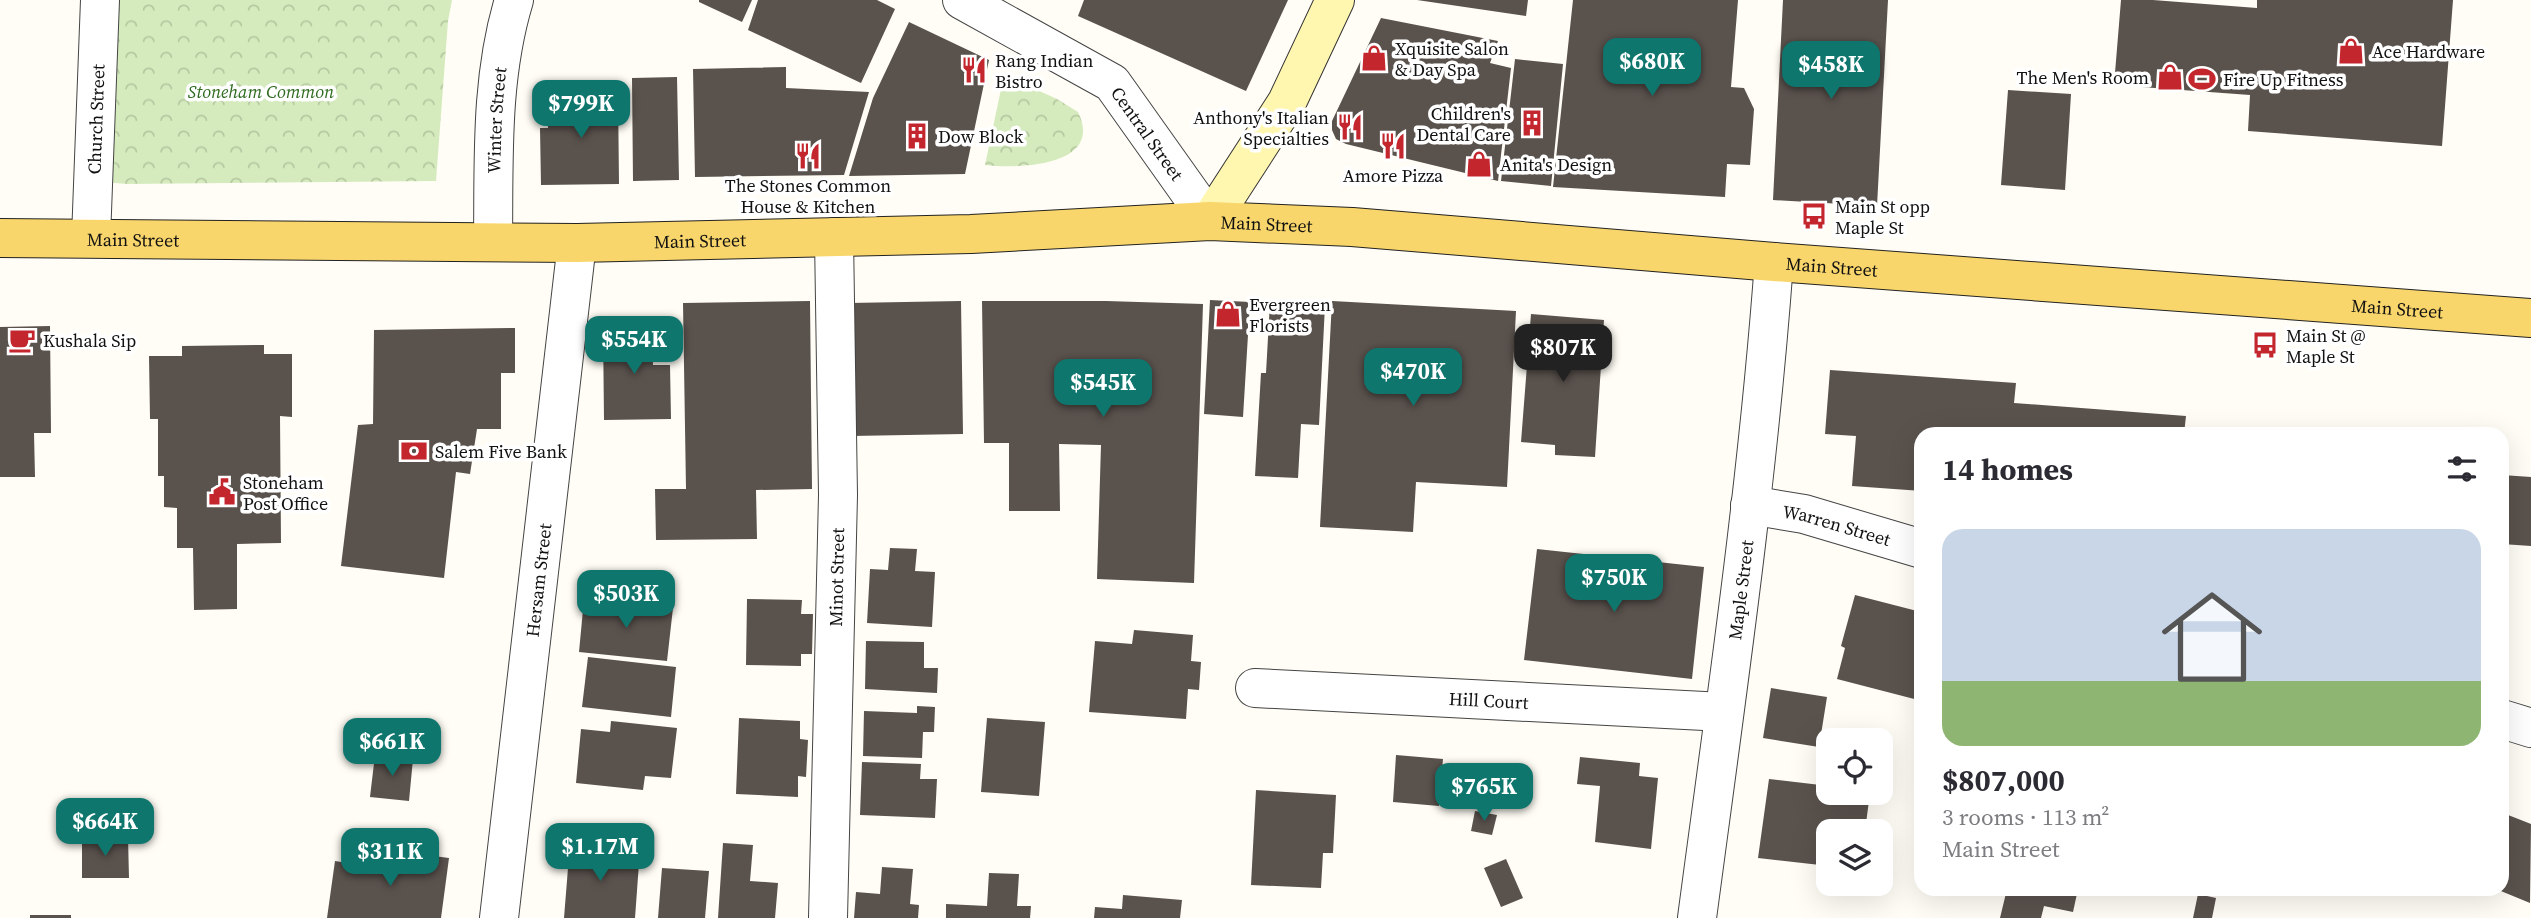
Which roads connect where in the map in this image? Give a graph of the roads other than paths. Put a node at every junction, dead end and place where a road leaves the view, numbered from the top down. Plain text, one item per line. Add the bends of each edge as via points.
1 (100, 0) edge
2 (514, 0) edge
3 (1335, 0) edge
4 (984, 5) edge
5 (1210, 221) junction
6 (834, 237) junction
7 (0, 238) edge
8 (91, 238) junction
9 (493, 242) junction
10 (577, 243) junction
11 (1774, 262) junction
12 (2531, 317) edge
13 (1750, 505) junction
14 (1914, 547) edge
15 (1255, 688) dead end
16 (1724, 712) junction
17 (2509, 721) edge
18 (2531, 728) edge
19 (499, 918) edge
20 (828, 918) edge
21 (1698, 918) edge

1 - 8 street, Church Street
2 - 9 street, Winter Street via 496,94
3 - 5 main road via 1287,102
4 - 5 street, Central Street via 1112,83
5 - 6 main road, Main Street
5 - 11 main road, Main Street via 1352,227
6 - 10 main road, Main Street
6 - 20 street, Minot Street via 838,495
7 - 8 main road, Main Street
8 - 9 main road, Main Street
9 - 10 main road, Main Street
10 - 19 street, Hersam Street
11 - 12 main road, Main Street
11 - 13 street, Maple Street
13 - 14 street, Warren Street via 1804,514
13 - 16 street, Maple Street
15 - 16 street, Hill Court
16 - 21 street, Maple Street
17 - 18 street

